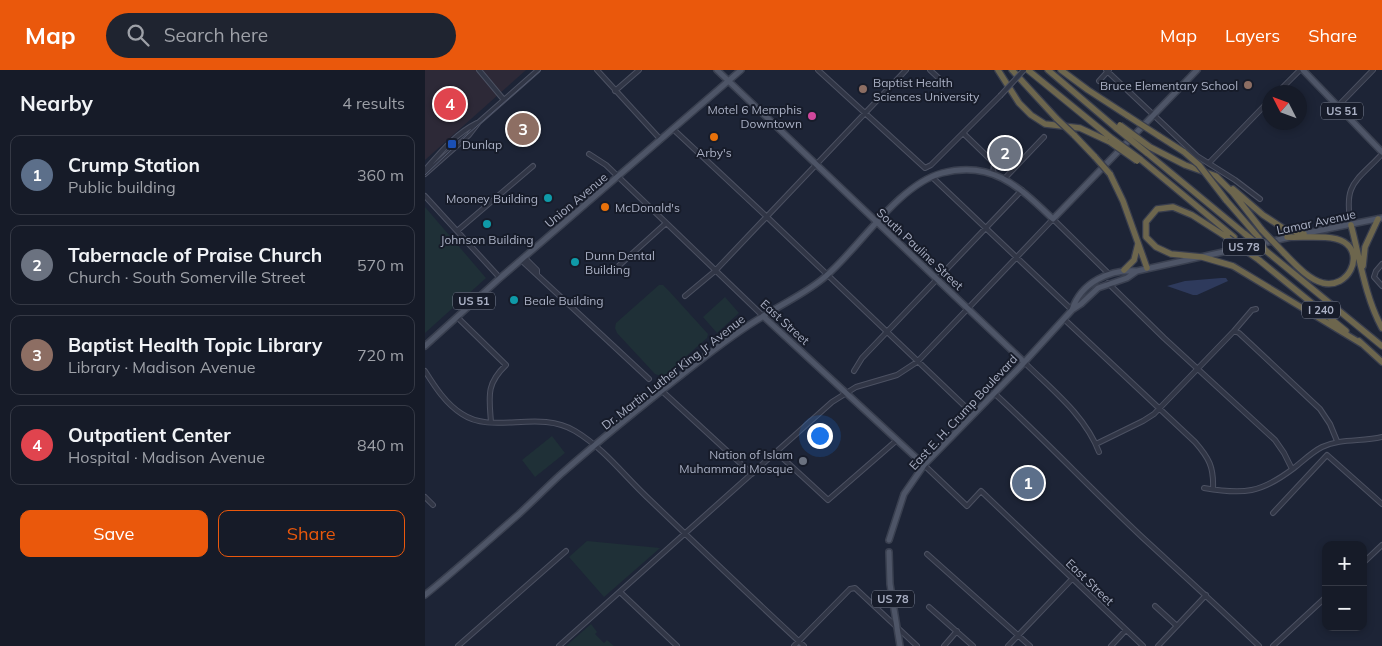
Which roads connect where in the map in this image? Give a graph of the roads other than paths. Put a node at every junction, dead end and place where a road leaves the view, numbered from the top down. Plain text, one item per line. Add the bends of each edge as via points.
1 (479, 70) edge
2 (538, 70) edge
3 (597, 70) edge
4 (639, 70) edge
5 (717, 70) edge
6 (741, 70) edge
7 (818, 70) edge
8 (907, 70) edge
9 (930, 70) edge
10 (998, 70) edge
11 (1012, 70) edge
12 (1024, 70) edge
13 (1028, 70) edge
14 (1047, 70) edge
15 (1061, 70) edge
16 (1108, 70) edge
17 (1197, 70) edge
18 (1301, 70) edge
19 (1373, 70) edge
20 (729, 81) junction
21 (1099, 81) dead end
22 (949, 84) dead end
23 (1285, 85) edge
24 (615, 91) junction
25 (504, 100) junction
26 (1338, 106) junction
27 (1262, 108) edge
28 (865, 114) junction
29 (1154, 114) junction
30 (479, 122) junction
31 (673, 129) junction
32 (963, 133) junction
33 (1044, 137) dead end
34 (661, 140) junction
35 (1110, 140) junction
36 (1149, 150) junction
37 (1382, 153) edge
38 (589, 154) dead end
39 (1209, 163) junction
40 (816, 164) junction
41 (533, 166) dead end
42 (425, 170) edge
43 (425, 174) edge
44 (993, 174) junction
45 (1216, 176) junction
46 (932, 177) junction
47 (618, 178) junction
48 (1005, 178) junction
49 (1022, 189) junction
50 (425, 196) edge
51 (1260, 199) dead end
52 (767, 217) junction
53 (1380, 218) edge
54 (1053, 219) junction
55 (878, 223) junction
56 (665, 224) junction
57 (1351, 225) junction
58 (985, 228) junction
59 (457, 231) junction
60 (1304, 234) junction
61 (1231, 237) junction
62 (1287, 237) junction
63 (1138, 242) junction
64 (1265, 250) junction
65 (1202, 257) junction
66 (522, 258) junction
67 (1017, 258) junction
68 (1382, 264) edge
69 (1147, 268) junction
70 (715, 270) junction
71 (1124, 270) junction
72 (1363, 270) junction
73 (613, 271) dead end
74 (1137, 271) junction
75 (1109, 274) junction
76 (828, 275) junction
77 (500, 278) junction
78 (938, 279) junction
79 (1108, 283) junction
80 (1382, 286) edge
81 (685, 296) dead end
82 (969, 308) junction
83 (1256, 309) dead end
84 (1072, 310) junction
85 (763, 316) junction
86 (457, 317) junction
87 (1065, 318) junction
88 (1382, 328) edge
89 (1234, 331) junction
90 (886, 332) junction
91 (1362, 344) junction
92 (425, 346) edge
93 (1382, 346) edge
94 (917, 362) junction
95 (1024, 362) junction
96 (1382, 362) edge
97 (1198, 368) junction
98 (854, 371) dead end
99 (425, 372) edge
100 (649, 379) dead end
101 (662, 390) junction
102 (847, 392) junction
103 (994, 393) junction
104 (1160, 408) junction
105 (973, 414) junction
106 (491, 422) junction
107 (1382, 437) edge
108 (897, 440) junction
109 (1337, 441) junction
110 (1096, 444) junction
111 (595, 445) junction
112 (776, 452) junction
113 (1099, 452) dead end
114 (924, 465) junction
115 (1292, 469) junction
116 (752, 474) junction
117 (1204, 488) dead end
118 (1213, 489) junction
119 (425, 497) edge
120 (1382, 504) edge
121 (433, 505) dead end
122 (1273, 513) dead end
123 (685, 534) junction
124 (889, 540) dead end
125 (1382, 545) edge
126 (566, 551) dead end
127 (889, 552) dead end
128 (927, 554) dead end
129 (1367, 559) edge
130 (1072, 579) junction
131 (621, 592) junction
132 (425, 595) edge
133 (1206, 595) junction
134 (1322, 601) edge
135 (1155, 606) dead end
136 (929, 607) dead end
137 (897, 626) junction
138 (1177, 626) junction
139 (1126, 630) junction
140 (957, 631) junction
141 (1018, 635) junction
142 (799, 641) junction
143 (458, 646) edge
144 (559, 646) edge
145 (677, 646) edge
146 (794, 646) edge
147 (804, 646) edge
148 (900, 646) edge
149 (917, 646) edge
150 (943, 646) edge
151 (973, 646) edge
152 (1008, 646) edge
153 (1030, 646) edge
154 (1111, 646) edge
155 (1143, 646) edge
156 (1158, 646) edge
157 (1259, 646) edge
158 (1273, 646) edge

1 - 25 street
2 - 25 street
3 - 24 street
4 - 24 street
5 - 20 main road, South Pauline Street
6 - 20 main road, Union Avenue / US 51
7 - 28 street
8 - 28 street
9 - 22 street
10 - 35 highway via 1019,103 1045,124 1080,128
11 - 63 highway, bridge via 1110,174
12 - 32 street, bridge
13 - 35 highway, I 240
14 - 36 highway, I 240, bridge
15 - 64 highway, bridge via 1199,165 1259,238
16 - 21 street
16 - 29 street
17 - 29 main road
18 - 23 street
18 - 26 main road, US 51
19 - 26 street
20 - 31 main road, Union Avenue / US 51
20 - 40 main road, South Pauline Street
24 - 34 street
25 - 30 street
26 - 37 main road, US 51
27 - 39 street
28 - 32 street via 927,168
28 - 40 street
29 - 39 street via 1197,156
29 - 54 main road
30 - 42 street via 464,130
30 - 43 street
31 - 34 main road, Union Avenue / US 51
31 - 52 street
32 - 44 street via 992,161 995,166
33 - 48 street
34 - 47 main road, Union Avenue / US 51
35 - 61 highway, I 240, bridge via 1170,184
36 - 45 highway
36 - 64 highway, I 240, bridge
37 - 57 street via 1352,184 1347,206
38 - 47 street, East Street
39 - 51 street
40 - 52 street
40 - 55 main road, South Pauline Street
41 - 59 street
44 - 46 main road, Dr. Martin Luther King Jr Avenue via 961,170
44 - 48 main road, Dr. Martin Luther King Jr Avenue
45 - 60 highway via 1283,228
45 - 62 highway, bridge via 1262,230 1309,276 1324,284 1332,284 1349,275 1353,253 1345,243 1333,238
46 - 55 main road, Dr. Martin Luther King Jr Avenue via 901,198
46 - 58 street
47 - 56 street, East Street
47 - 66 main road, Union Avenue / US 51
48 - 49 main road, Dr. Martin Luther King Jr Avenue
49 - 54 main road, Dr. Martin Luther King Jr Avenue
49 - 58 street
50 - 59 street
52 - 70 street
52 - 76 street
53 - 57 main road, Lamar Avenue / US 78
53 - 72 highway via 1365,247
54 - 67 street
54 - 75 street, Dr. Martin Luther King Jr Avenue
55 - 76 main road, Dr. Martin Luther King Jr Avenue
55 - 78 main road, South Pauline Street
56 - 70 street, East Street
56 - 73 street
57 - 60 main road, Lamar Avenue / US 78
57 - 72 highway
58 - 67 street
58 - 78 street
59 - 77 street
60 - 62 main road, Lamar Avenue / US 78
61 - 65 highway via 1192,214 1173,207 1157,209 1146,222 1146,237 1156,247 1171,254
61 - 91 highway, I 240, bridge
62 - 65 main road, Lamar Avenue / US 78
63 - 69 highway
63 - 71 highway via 1134,260
64 - 93 highway, I 240
65 - 69 main road, Lamar Avenue / US 78
65 - 91 highway via 1233,266
66 - 77 main road, Union Avenue / US 51
66 - 100 street
67 - 82 street
67 - 84 street
68 - 80 street via 1374,277
69 - 74 main road, Lamar Avenue / US 78
70 - 81 street
70 - 85 street, East Street
71 - 74 main road, East E. H. Crump Boulevard / US 78
71 - 75 main road, East E. H. Crump Boulevard / US 78
72 - 88 highway via 1373,309
74 - 79 main road, East E. H. Crump Boulevard / US 78 via 1127,278
75 - 84 main road, East E. H. Crump Boulevard / US 78 via 1087,287 1075,300
76 - 85 main road, Dr. Martin Luther King Jr Avenue
76 - 90 street
77 - 86 main road, Union Avenue / US 51
78 - 82 main road, South Pauline Street
78 - 90 street
79 - 84 main road, East E. H. Crump Boulevard / US 78
79 - 97 street
82 - 94 street
82 - 95 main road, South Pauline Street
83 - 89 street
84 - 87 main road, East E. H. Crump Boulevard / US 78
85 - 101 main road, Dr. Martin Luther King Jr Avenue via 730,337
85 - 102 main road, East Street
86 - 92 main road, Union Avenue / US 51
86 - 106 street via 506,365 493,379 490,389
87 - 95 main road, East E. H. Crump Boulevard / US 78
87 - 104 street
89 - 97 street
89 - 109 street via 1320,409
90 - 94 street
90 - 98 street
91 - 96 highway, I 240
94 - 102 street via 897,375
94 - 105 street
95 - 103 main road, East E. H. Crump Boulevard / US 78
95 - 110 street, South Pauline Street via 1081,420
97 - 104 street
97 - 115 street via 1275,440
99 - 106 street via 443,397 462,414 480,422
101 - 111 main road, Dr. Martin Luther King Jr Avenue
101 - 116 street
102 - 108 main road, East Street
102 - 112 street
103 - 105 main road, East E. H. Crump Boulevard / US 78
103 - 133 street
104 - 110 street via 1143,421
104 - 118 street via 1204,453 1212,469
105 - 114 main road, East E. H. Crump Boulevard / US 78
106 - 111 street via 534,420 557,424 568,427
107 - 109 street
108 - 112 street via 828,500
108 - 114 main road, East Street
109 - 115 street via 1320,448
110 - 113 street, South Pauline Street
111 - 123 street
111 - 132 main road, Dr. Martin Luther King Jr Avenue
112 - 116 street
114 - 124 main road, East E. H. Crump Boulevard / US 78 via 905,494
114 - 130 street, East Street via 967,506 981,491
115 - 118 street via 1271,484 1255,490
116 - 123 street
117 - 118 street
119 - 121 street
120 - 122 street via 1327,455
123 - 131 street
123 - 142 street
125 - 129 street
126 - 143 street
127 - 137 main road, US 78
128 - 141 street
130 - 139 street, East Street
130 - 141 street
131 - 144 street
131 - 145 street
133 - 138 street
133 - 157 street
134 - 158 street
135 - 138 street
136 - 140 street
137 - 142 street via 855,588 850,589
137 - 148 main road, US 78
137 - 149 street
138 - 156 street
139 - 154 street
139 - 155 street, East Street
140 - 150 street
140 - 151 street
141 - 152 street
141 - 153 street
142 - 146 street
142 - 147 street

